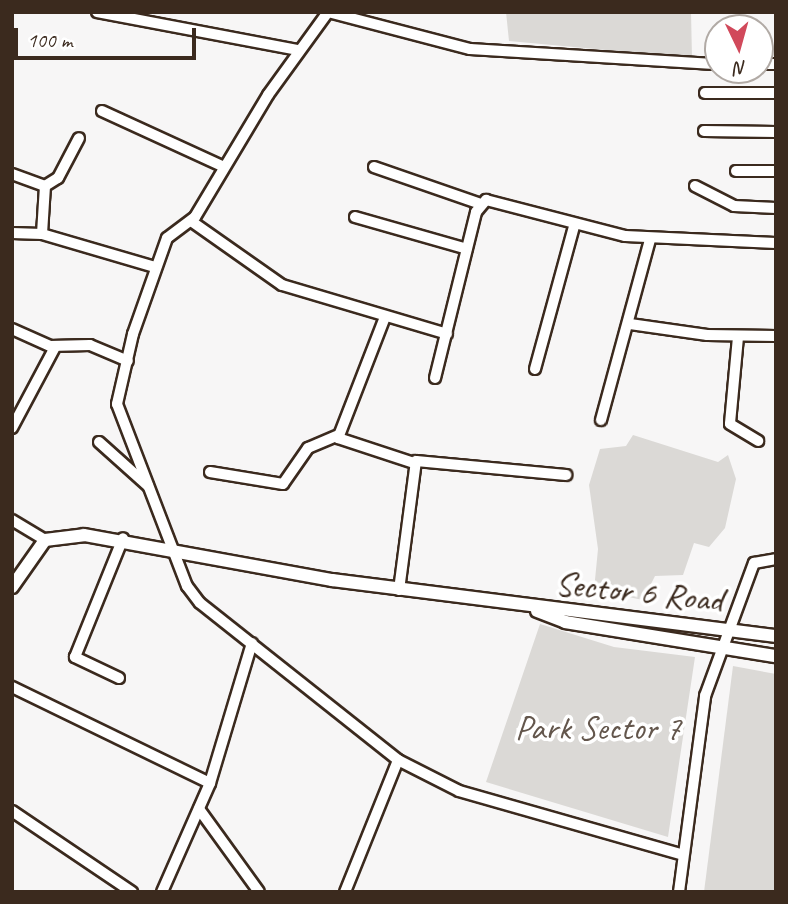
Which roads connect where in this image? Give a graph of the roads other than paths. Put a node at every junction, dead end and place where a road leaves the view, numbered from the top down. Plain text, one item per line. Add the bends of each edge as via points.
1 (97, 12) edge
2 (328, 12) edge
3 (138, 16) edge
4 (298, 50) junction
5 (704, 63) edge
6 (705, 93) dead end
7 (776, 93) edge
8 (102, 111) dead end
9 (704, 131) dead end
10 (776, 132) edge
11 (79, 138) dead end
12 (222, 166) junction
13 (374, 167) dead end
14 (736, 171) dead end
15 (776, 171) edge
16 (12, 174) edge
17 (45, 186) junction
18 (695, 186) dead end
19 (481, 204) junction
20 (776, 208) edge
21 (355, 218) dead end
22 (191, 221) junction
23 (573, 226) junction
24 (12, 233) edge
25 (42, 234) junction
26 (650, 240) junction
27 (776, 243) edge
28 (467, 249) junction
29 (155, 267) junction
30 (385, 317) junction
31 (630, 324) junction
32 (12, 329) edge
33 (447, 334) junction
34 (776, 336) edge
35 (738, 337) junction
36 (55, 347) junction
37 (128, 361) junction
38 (535, 369) dead end
39 (435, 378) dead end
40 (601, 420) dead end
41 (12, 428) edge
42 (338, 435) junction
43 (758, 441) dead end
44 (99, 442) dead end
45 (414, 463) junction
46 (211, 472) dead end
47 (566, 475) dead end
48 (149, 487) junction
49 (12, 520) edge
50 (123, 538) junction
51 (45, 540) junction
52 (173, 548) junction
53 (776, 559) edge
54 (12, 587) edge
55 (398, 590) junction
56 (534, 609) junction
57 (733, 630) junction
58 (776, 636) edge
59 (252, 643) junction
60 (723, 649) junction
61 (776, 656) edge
62 (119, 678) dead end
63 (12, 687) edge
64 (398, 760) junction
65 (210, 783) junction
66 (199, 809) junction
67 (12, 811) edge
68 (680, 854) junction
69 (126, 891) edge
70 (162, 892) edge
71 (260, 892) edge
72 (345, 892) edge
73 (679, 892) edge

1 - 3 street
2 - 4 street
2 - 5 street via 470,49
3 - 4 street
4 - 12 street
6 - 7 street
8 - 12 street
9 - 10 street
11 - 17 street via 61,174
12 - 22 street
13 - 19 street
14 - 15 street
16 - 17 street
17 - 25 street
18 - 20 street via 734,206
19 - 23 street via 495,200
19 - 28 street
21 - 28 street
22 - 29 street via 172,232
22 - 30 street via 282,285
23 - 26 street
23 - 38 street
24 - 25 street
25 - 29 street
26 - 27 street
26 - 31 street
28 - 33 street
29 - 37 street
30 - 33 street
30 - 42 street
31 - 35 street
31 - 40 street
32 - 36 street
33 - 39 street
34 - 35 street
35 - 43 street via 730,424
36 - 37 street via 90,345
36 - 41 street
37 - 48 street via 117,404
42 - 45 street via 341,443
42 - 46 street via 308,448 283,484
44 - 48 street
45 - 47 street via 430,458
45 - 55 street
48 - 52 street
49 - 51 street
50 - 51 street
50 - 52 street
50 - 62 street via 75,657
51 - 54 street
52 - 55 street
52 - 59 street via 192,595
53 - 57 street via 754,563
55 - 56 street
56 - 57 street, Sector 6 Road via 566,606
56 - 60 street, Sector 6 Road via 565,622
57 - 58 street, Sector 6 Road
57 - 60 street
59 - 64 street
59 - 65 street
60 - 61 street, Sector 6 Road
60 - 68 street via 705,696
63 - 65 street
64 - 68 street via 459,791
64 - 72 street
65 - 66 street
66 - 70 street
66 - 71 street via 239,872
67 - 69 street
68 - 73 street

